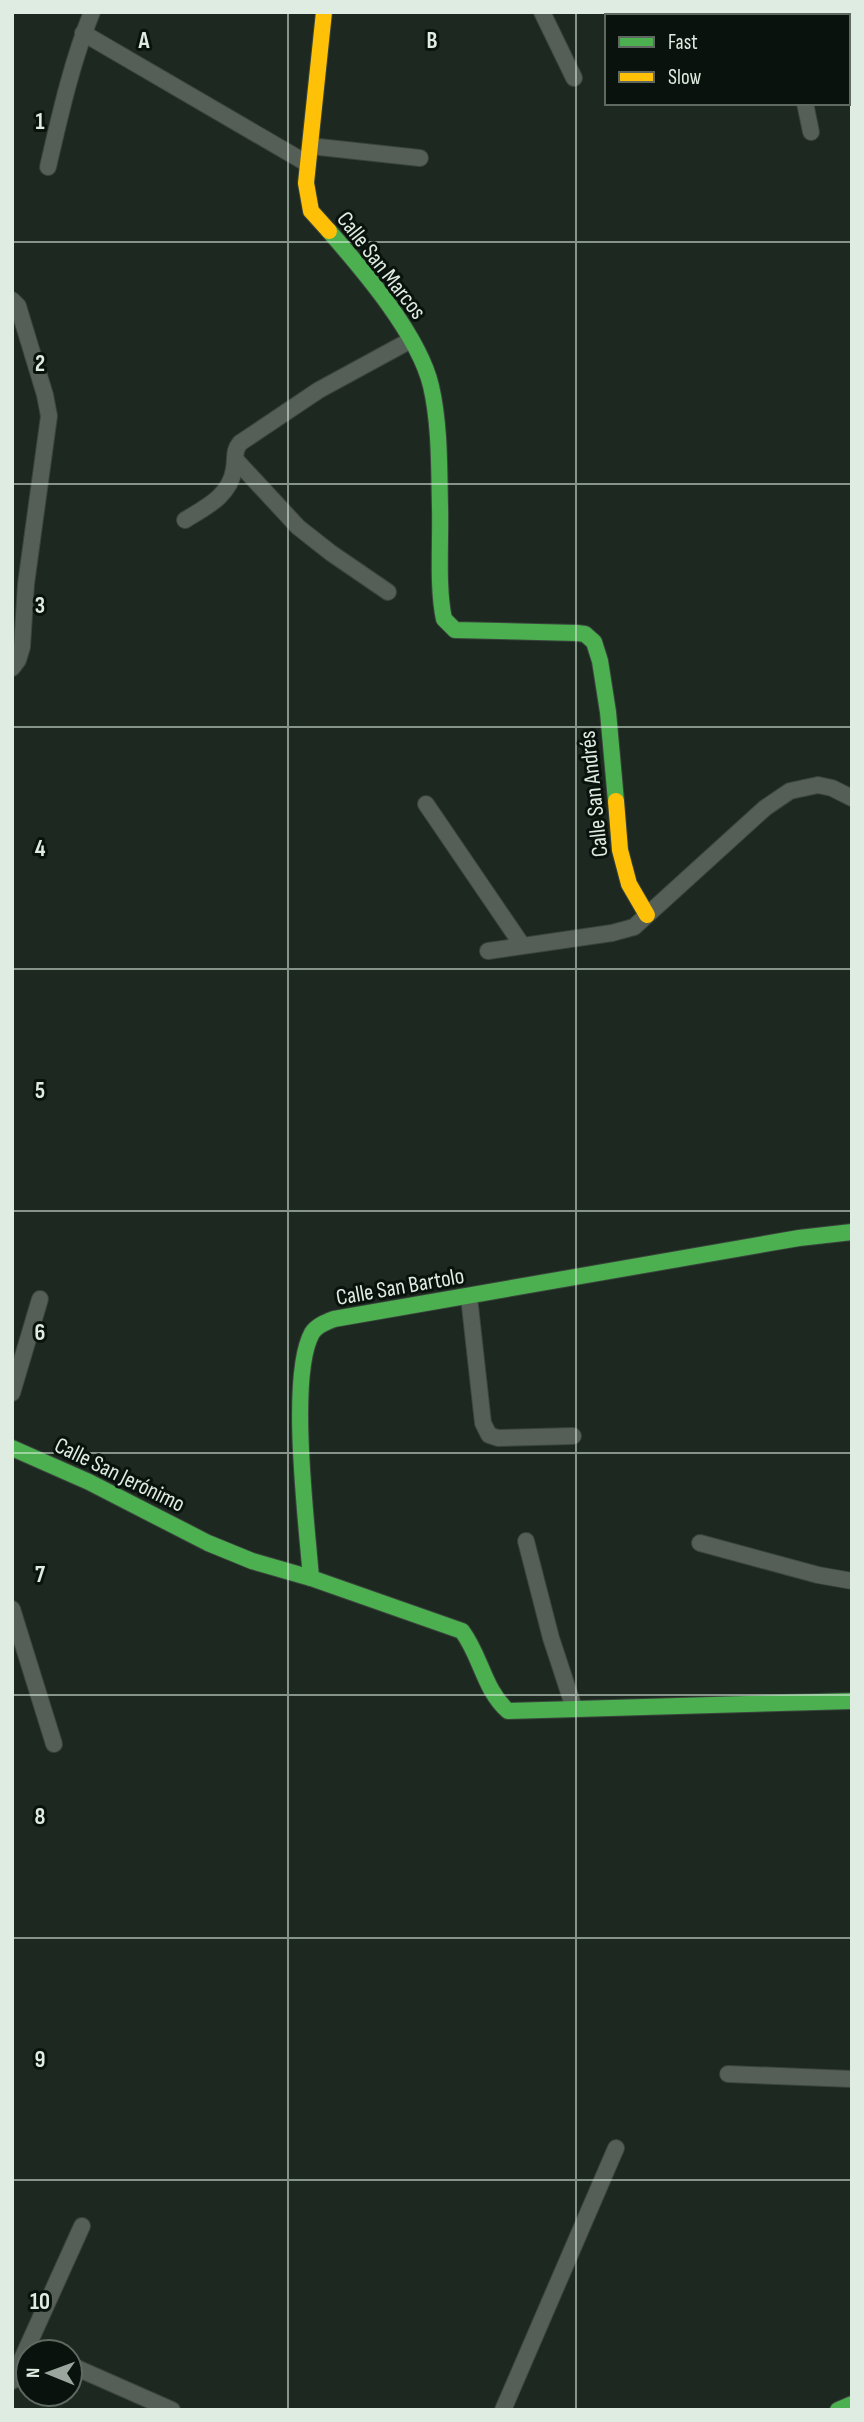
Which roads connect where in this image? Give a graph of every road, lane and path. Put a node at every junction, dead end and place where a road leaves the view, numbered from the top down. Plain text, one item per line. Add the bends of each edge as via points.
1 (92, 12) edge
2 (324, 12) edge
3 (542, 12) edge
4 (83, 33) junction
5 (574, 78) dead end
6 (805, 105) edge
7 (811, 132) dead end
8 (310, 146) junction
9 (420, 158) dead end
10 (308, 164) junction
11 (48, 167) dead end
12 (12, 300) edge
13 (411, 340) junction
14 (235, 459) junction
15 (186, 520) dead end
16 (388, 592) dead end
17 (450, 626) joint
18 (12, 668) edge
19 (852, 798) edge
20 (426, 804) dead end
21 (647, 915) junction
22 (522, 945) junction
23 (488, 951) dead end
24 (852, 1232) edge
25 (469, 1297) junction
26 (40, 1299) dead end
27 (12, 1393) edge
28 (573, 1436) dead end
29 (12, 1448) edge
30 (526, 1541) dead end
31 (699, 1543) dead end
32 (311, 1578) junction
33 (852, 1581) edge
34 (12, 1609) edge
35 (852, 1701) edge
36 (574, 1708) junction
37 (54, 1744) dead end
38 (728, 2074) dead end
39 (852, 2079) edge
40 (616, 2148) dead end
41 (82, 2226) dead end
42 (39, 2338) edge
43 (84, 2371) edge
44 (852, 2404) edge
45 (172, 2410) edge
46 (503, 2410) edge
47 (838, 2410) edge

1 - 4 street
2 - 8 street, Calle San Marcos
3 - 5 street
4 - 10 street
4 - 11 street
6 - 7 street
8 - 9 street
8 - 10 street, Calle San Marcos
10 - 13 street, Calle San Marcos via 311,211 368,276
12 - 18 street via 18,306 49,416 22,647
13 - 14 street via 319,390 240,443
13 - 17 street, Calle San Marcos via 424,364 436,414 442,610
14 - 15 street via 230,484 221,496
14 - 16 street via 298,527
17 - 21 street, Calle San Andrés via 455,630 577,633 594,642 608,712 620,850 629,884
19 - 21 street via 818,785 790,791 765,808
20 - 22 street
21 - 22 street via 622,931
22 - 23 street
24 - 25 street, Calle San Bartolo
25 - 28 street via 489,1435
25 - 32 street, Calle San Bartolo via 334,1319 312,1334 302,1369
26 - 27 street
29 - 32 street, Calle San Jerónimo via 208,1543 252,1562
30 - 36 street
31 - 33 street
32 - 36 street via 462,1632 476,1649 495,1698 508,1711
34 - 37 street
35 - 36 street
38 - 39 street
40 - 46 street
41 - 42 street
43 - 45 street
44 - 47 street

